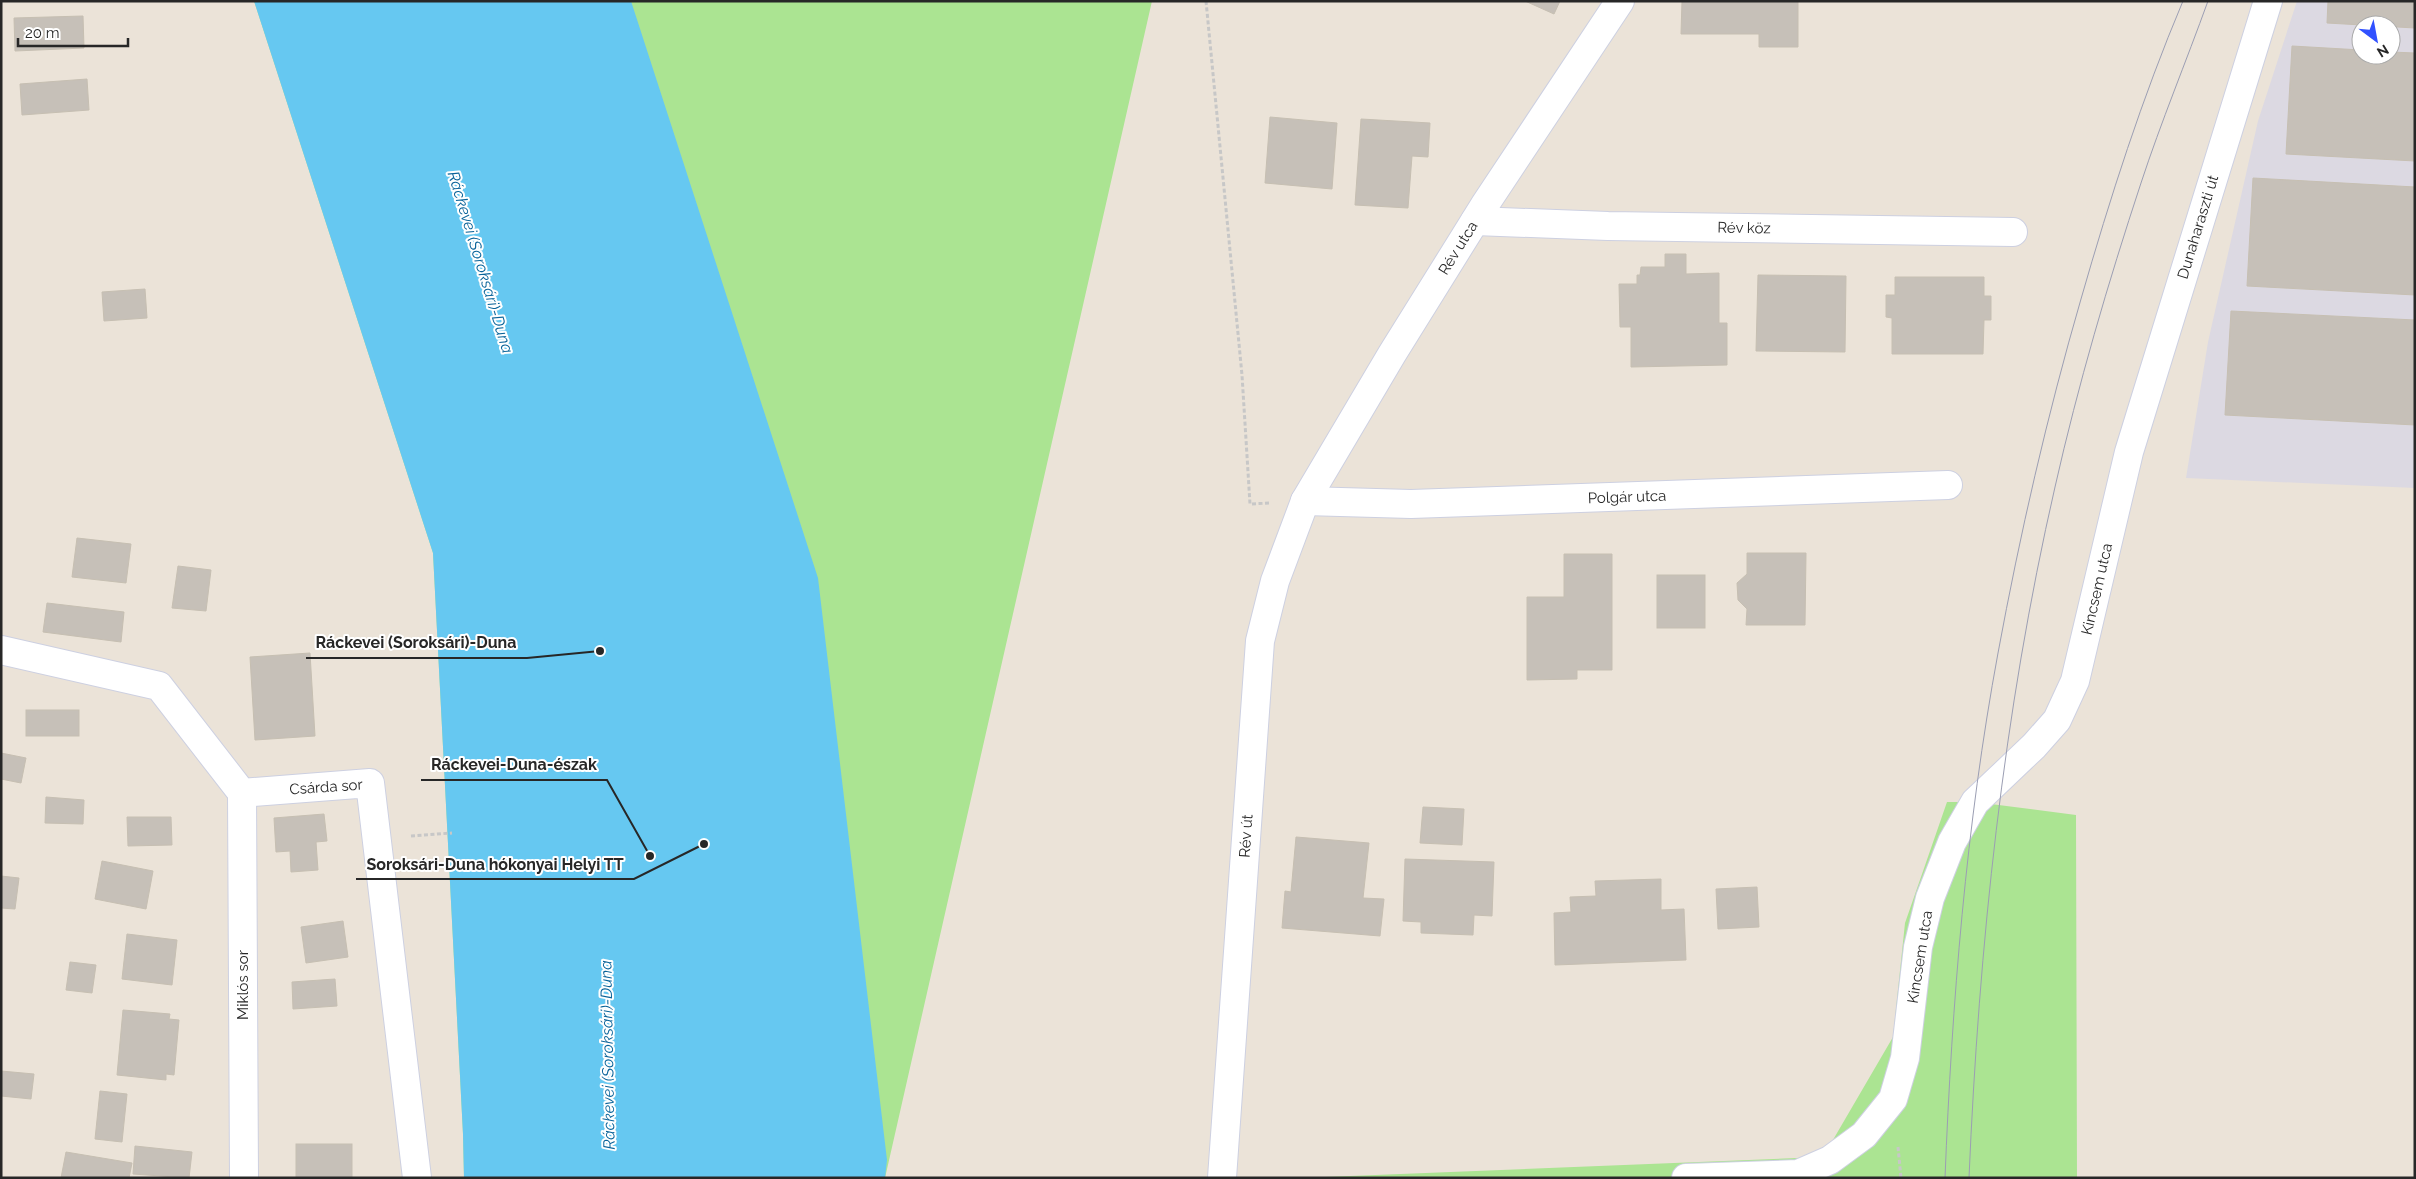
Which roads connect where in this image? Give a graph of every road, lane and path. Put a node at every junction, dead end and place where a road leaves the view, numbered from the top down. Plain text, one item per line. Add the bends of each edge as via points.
1 (1206, 1) edge
2 (1620, 1) edge
3 (2268, 1) edge
4 (1475, 221) junction
5 (2013, 232) dead end
6 (2129, 452) joint
7 (1948, 485) dead end
8 (1305, 501) junction
9 (1, 650) edge
10 (242, 793) junction
11 (452, 833) dead end
12 (411, 836) dead end
13 (244, 1178) edge
14 (417, 1178) edge
15 (1222, 1178) edge
16 (1686, 1178) edge

1 - 8 path via 1242,375 1250,504
2 - 4 street, Rév utca
3 - 6 street, Dunaharaszti út
4 - 5 street, Rév köz
4 - 8 street, Rév utca
6 - 16 street, Kincsem utca via 2075,681 2057,720 1975,802 1952,842 1930,898 1918,947 1905,1058 1893,1099 1864,1135 1830,1160 1798,1174
7 - 8 street, Polgár utca via 1411,504
8 - 15 street, Rév út via 1275,581 1260,641
9 - 10 street via 159,686
10 - 13 street, Miklós sor
10 - 14 street, Csárda sor via 370,783
11 - 12 path

